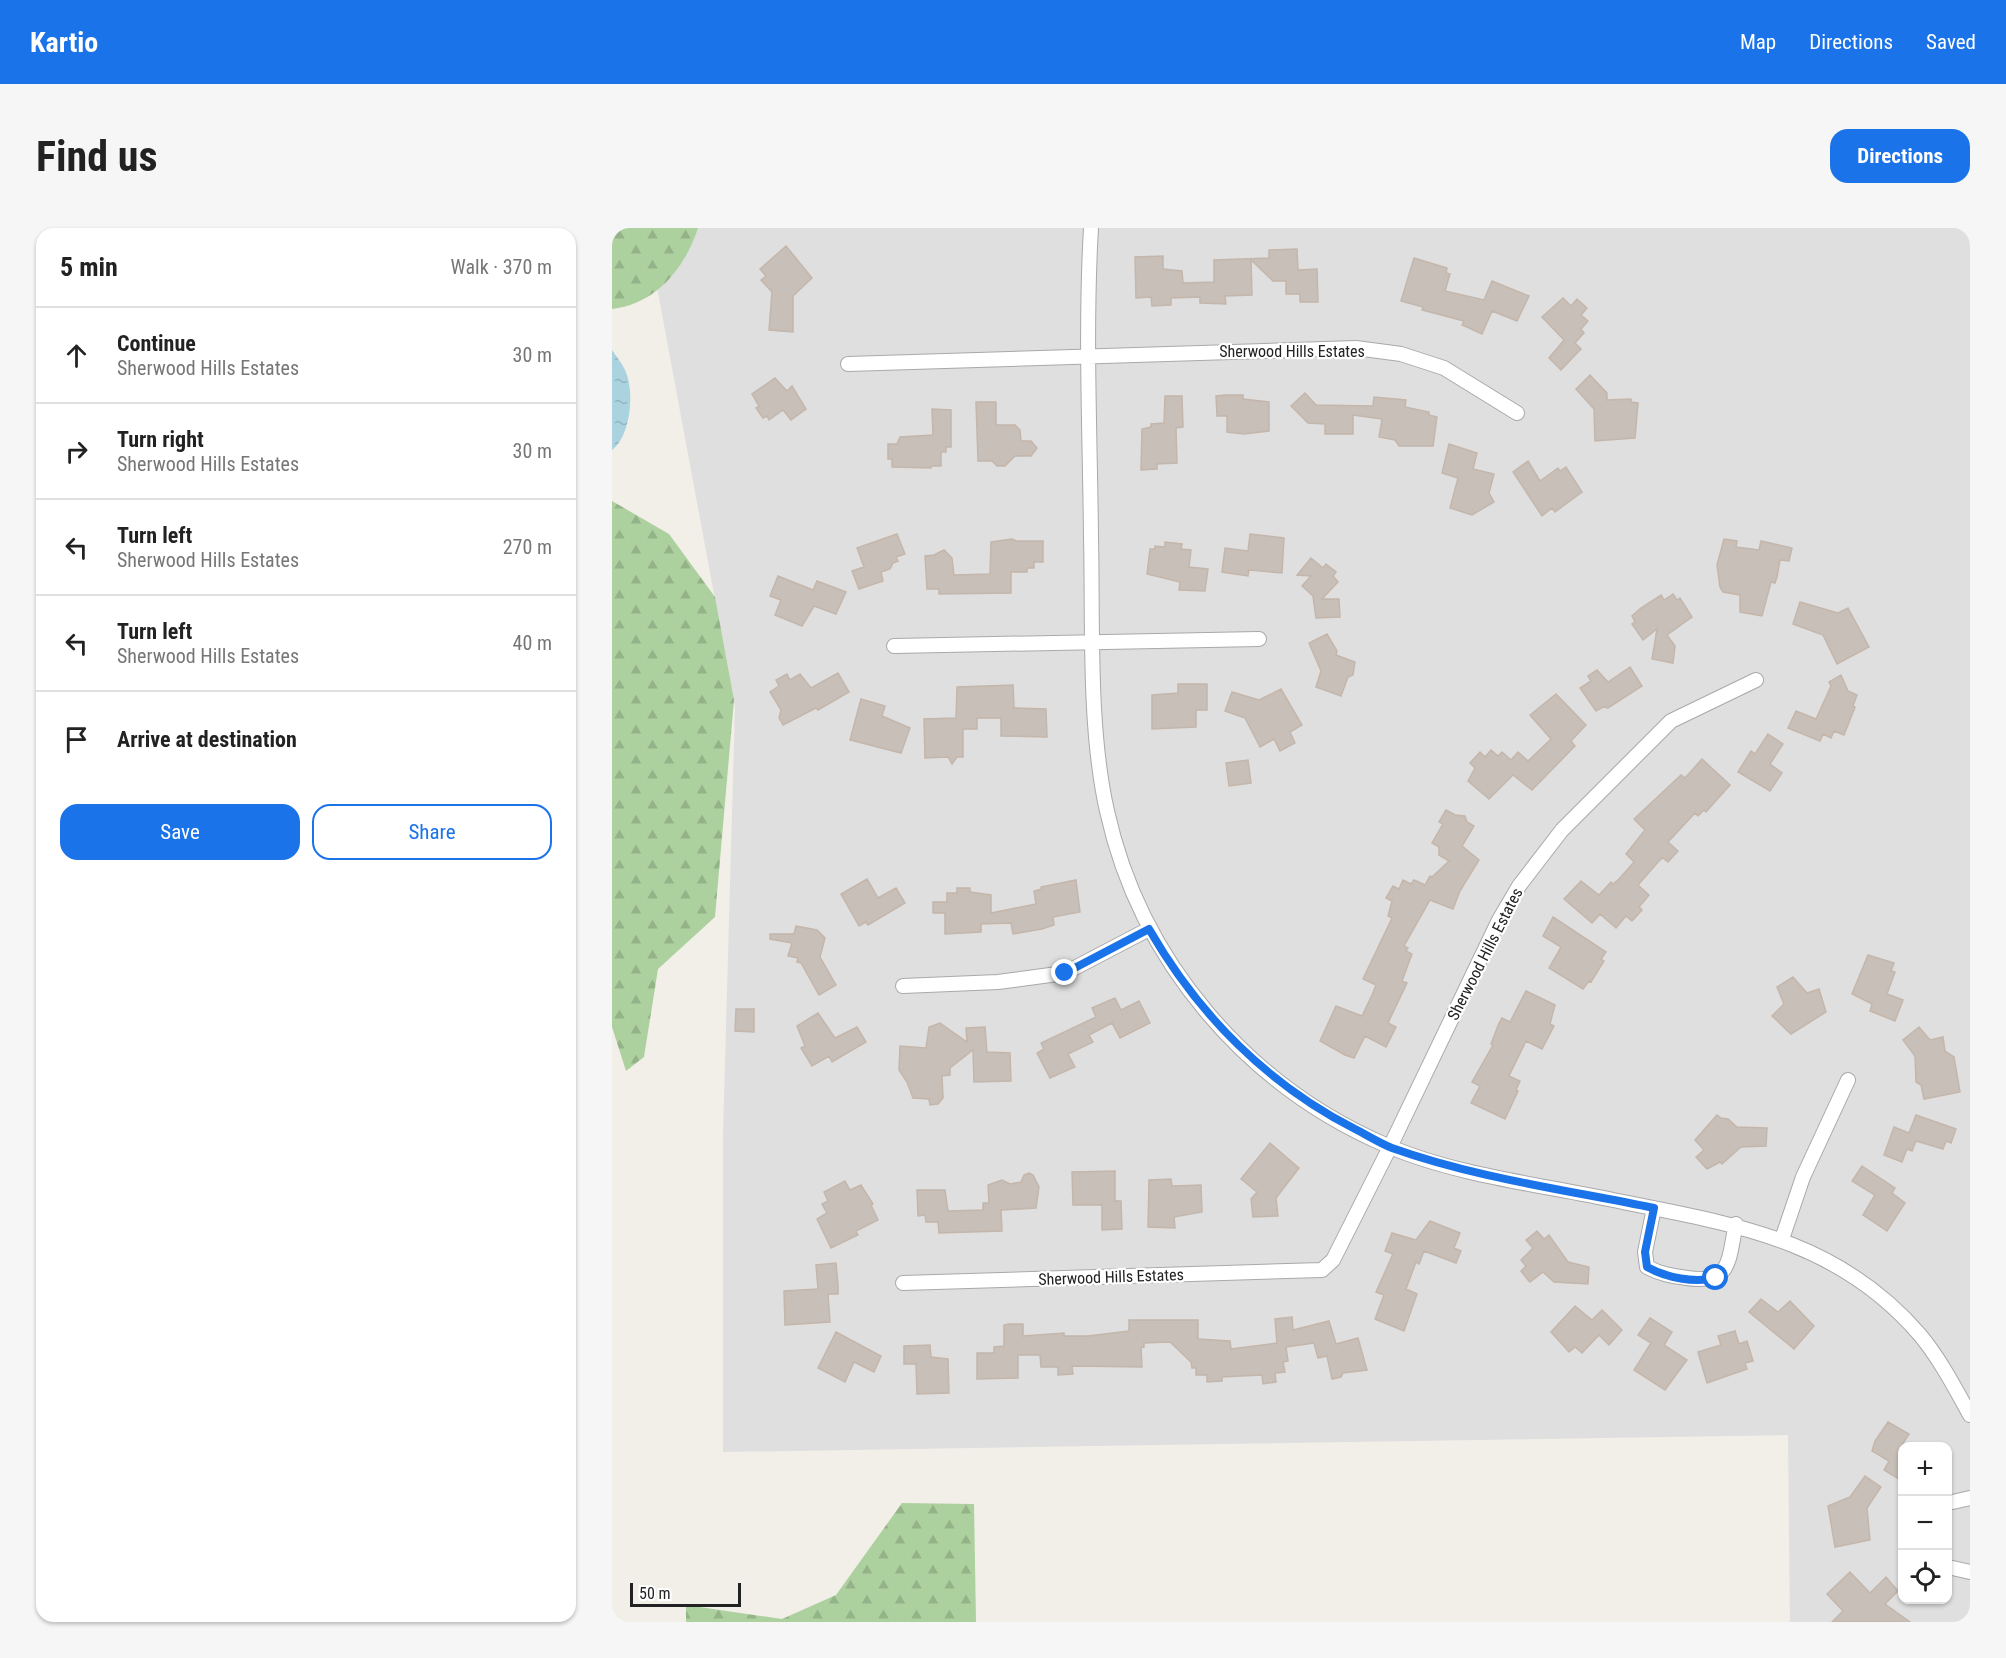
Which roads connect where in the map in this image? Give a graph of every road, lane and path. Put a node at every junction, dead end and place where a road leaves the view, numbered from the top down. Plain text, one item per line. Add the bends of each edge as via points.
1 (1091, 228) edge
2 (1089, 355) junction
3 (848, 364) dead end
4 (1517, 413) dead end
5 (1259, 639) dead end
6 (1093, 642) junction
7 (894, 646) dead end
8 (1756, 680) dead end
9 (1149, 929) junction
10 (903, 986) dead end
11 (1848, 1080) dead end
12 (1390, 1147) junction
13 (1654, 1208) junction
14 (1736, 1224) junction
15 (1782, 1239) junction
16 (903, 1283) dead end
17 (1970, 1415) edge
18 (1970, 1498) edge
19 (1952, 1502) edge
20 (1952, 1568) edge
21 (1970, 1572) edge

1 - 2 street
2 - 3 street, Sherwood Hills Estates
2 - 4 street, Sherwood Hills Estates via 1356,348 1401,354 1444,368
2 - 6 street
5 - 6 street
6 - 7 street
6 - 9 street via 1098,757 1107,813 1129,883
8 - 12 street, Sherwood Hills Estates via 1671,721 1562,830 1519,886 1499,920
9 - 10 street via 1065,973 998,982
9 - 12 street via 1167,961 1235,1044 1282,1084 1334,1118
11 - 15 street via 1803,1177
12 - 13 street via 1466,1170
12 - 16 street, Sherwood Hills Estates via 1333,1260 1322,1270
13 - 14 street
13 - 14 street via 1645,1252 1647,1267 1660,1274 1704,1281 1716,1278 1726,1266
14 - 15 street
15 - 17 street via 1863,1283 1896,1309 1923,1339
18 - 19 street
20 - 21 street

